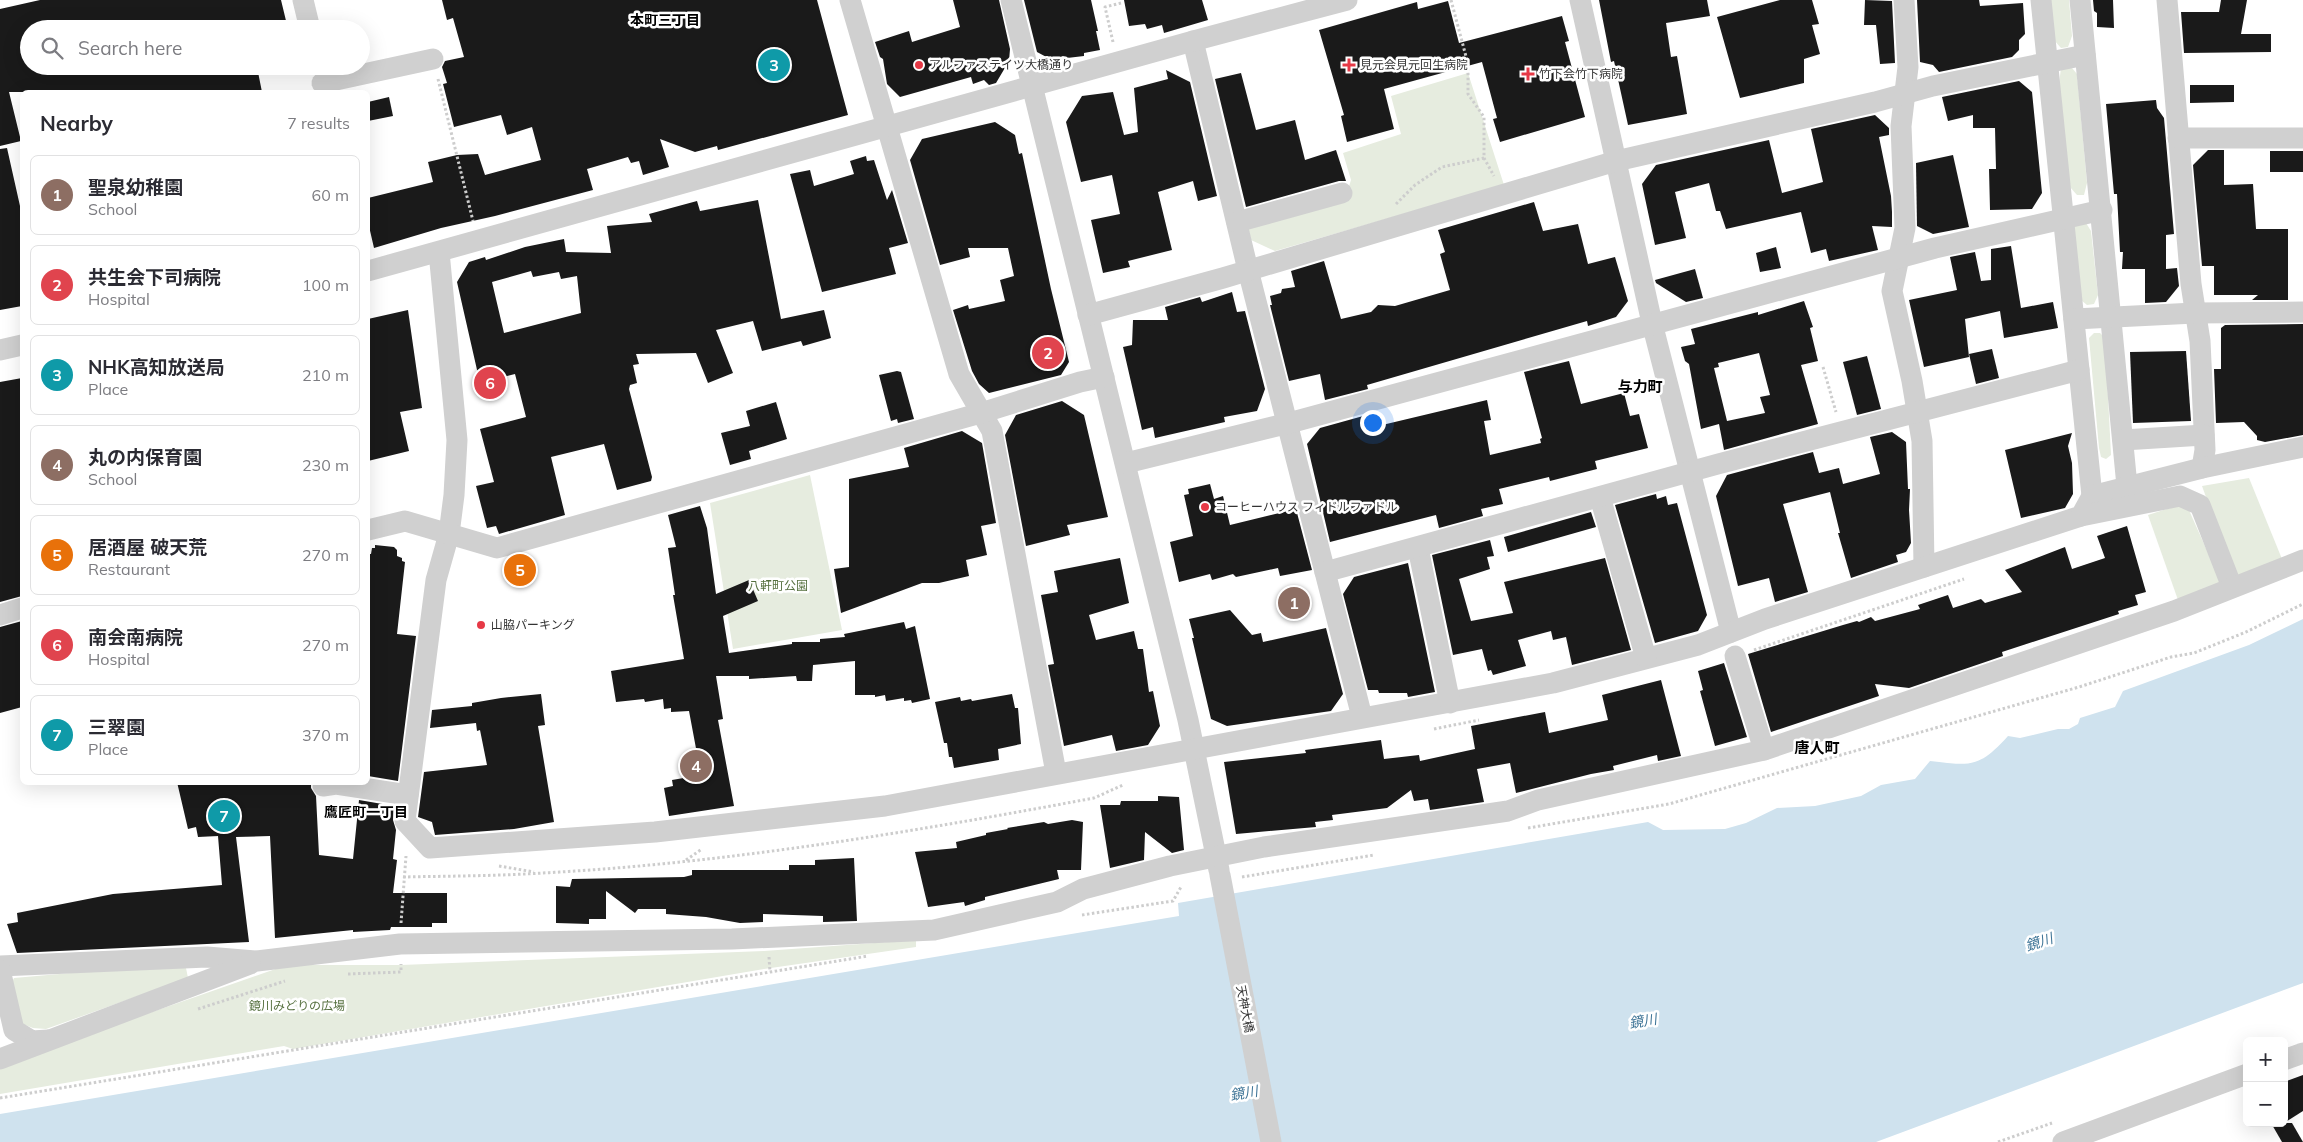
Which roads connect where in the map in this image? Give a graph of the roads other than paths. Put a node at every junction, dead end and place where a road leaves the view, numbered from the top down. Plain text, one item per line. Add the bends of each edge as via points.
1 (303, 0) edge
2 (850, 0) edge
3 (1011, 0) edge
4 (1347, 0) edge
5 (1580, 0) edge
6 (1904, 0) edge
7 (2041, 0) edge
8 (2080, 0) edge
9 (2167, 0) edge
10 (1298, 6) edge
11 (308, 20) edge
12 (1193, 41) junction
13 (2085, 55) junction
14 (433, 59) road end
15 (2047, 62) junction
16 (370, 71) edge
17 (352, 75) edge
18 (321, 81) edge
19 (1034, 87) junction
20 (1906, 94) junction
21 (888, 127) junction
22 (2178, 138) junction
23 (2303, 138) edge
24 (1616, 161) junction
25 (1342, 193) dead end
26 (2102, 210) junction
27 (2063, 218) junction
28 (1237, 222) junction
29 (439, 252) junction
30 (1900, 258) junction
31 (370, 270) edge
32 (1248, 270) junction
33 (2195, 312) junction
34 (2303, 312) edge
35 (1088, 315) junction
36 (2110, 318) junction
37 (2074, 319) junction
38 (1652, 323) junction
39 (20, 345) edge
40 (0, 350) edge
41 (2079, 370) junction
42 (1104, 377) junction
43 (1917, 411) junction
44 (981, 413) junction
45 (1289, 423) junction
46 (2204, 435) junction
47 (2123, 440) junction
48 (2303, 447) edge
49 (1126, 463) junction
50 (2202, 468) junction
51 (1690, 472) junction
52 (2127, 486) junction
53 (2092, 496) junction
54 (1600, 497) junction
55 (2080, 516) junction
56 (370, 530) edge
57 (449, 534) junction
58 (1418, 548) junction
59 (2303, 560) edge
60 (1924, 567) junction
61 (1325, 572) junction
62 (2232, 587) junction
63 (20, 609) edge
64 (0, 615) edge
65 (1731, 632) junction
66 (1735, 656) dead end
67 (1646, 658) junction
68 (1450, 704) junction
69 (1362, 717) junction
70 (1194, 749) junction
71 (1764, 750) junction
72 (1056, 773) junction
73 (340, 785) edge
74 (408, 794) junction
75 (1218, 867) junction
76 (257, 961) junction
77 (0, 966) edge
78 (0, 970) edge
79 (48, 1040) junction
80 (2303, 1053) edge
81 (0, 1058) edge
82 (2288, 1059) edge
83 (2243, 1075) edge
84 (1271, 1142) edge
85 (2063, 1142) edge

1 - 11 street
2 - 21 street
3 - 19 street, 天神大橋
4 - 10 street
5 - 24 street
6 - 20 street via 1908,67
7 - 15 street
8 - 13 street
9 - 22 street
10 - 12 street
12 - 19 street
12 - 28 street
13 - 15 street
13 - 26 street
14 - 16 street
15 - 20 street
15 - 27 street
17 - 18 street
19 - 21 street
19 - 35 street, 天神大橋
20 - 24 street
20 - 30 street via 1901,126 1905,228
21 - 29 street
21 - 44 street via 959,374
22 - 23 street
22 - 33 street
24 - 32 street
24 - 38 street
25 - 28 street
26 - 27 street
26 - 36 street
27 - 30 street
27 - 37 street
28 - 32 street
29 - 31 street
29 - 57 street via 456,440
30 - 38 street
30 - 43 street via 1892,291
32 - 35 street
32 - 45 street
33 - 34 street
33 - 36 street
33 - 46 street via 2200,341
35 - 42 street, 天神大橋
36 - 37 street
36 - 47 street
37 - 41 street
38 - 45 street
38 - 51 street
39 - 40 street
41 - 43 street
41 - 53 street
42 - 44 street
42 - 49 street, 天神大橋
43 - 51 street
43 - 60 street via 1922,441
44 - 57 street via 497,548
44 - 72 street via 992,431
45 - 49 street
45 - 61 street
46 - 47 street
46 - 50 street
47 - 52 street
48 - 50 street
49 - 70 street, 天神大橋
50 - 52 street
51 - 54 street
51 - 65 street
52 - 53 street
53 - 55 street
54 - 58 street
54 - 67 street
55 - 60 street
55 - 62 street via 2180,496 2193,500 2200,505
56 - 57 street via 405,521
57 - 74 street via 436,580
58 - 61 street
58 - 68 street
59 - 62 street
60 - 65 street
61 - 69 street
62 - 71 street via 2165,614
63 - 64 street
65 - 67 street via 1698,645
66 - 71 street
67 - 68 street via 1553,683
68 - 69 street
69 - 70 street
70 - 72 street
70 - 75 street, 天神大橋
71 - 75 street via 1538,800 1508,811 1264,847
72 - 74 street via 885,806 655,832 430,848 405,821
73 - 74 street
75 - 76 street via 1170,866 1083,889 1057,902 934,930 732,939 400,944
75 - 84 street, 天神大橋, bridge
76 - 77 street via 207,957
76 - 79 street
78 - 79 street via 14,1030 32,1041
79 - 81 street
80 - 82 street
83 - 85 street

